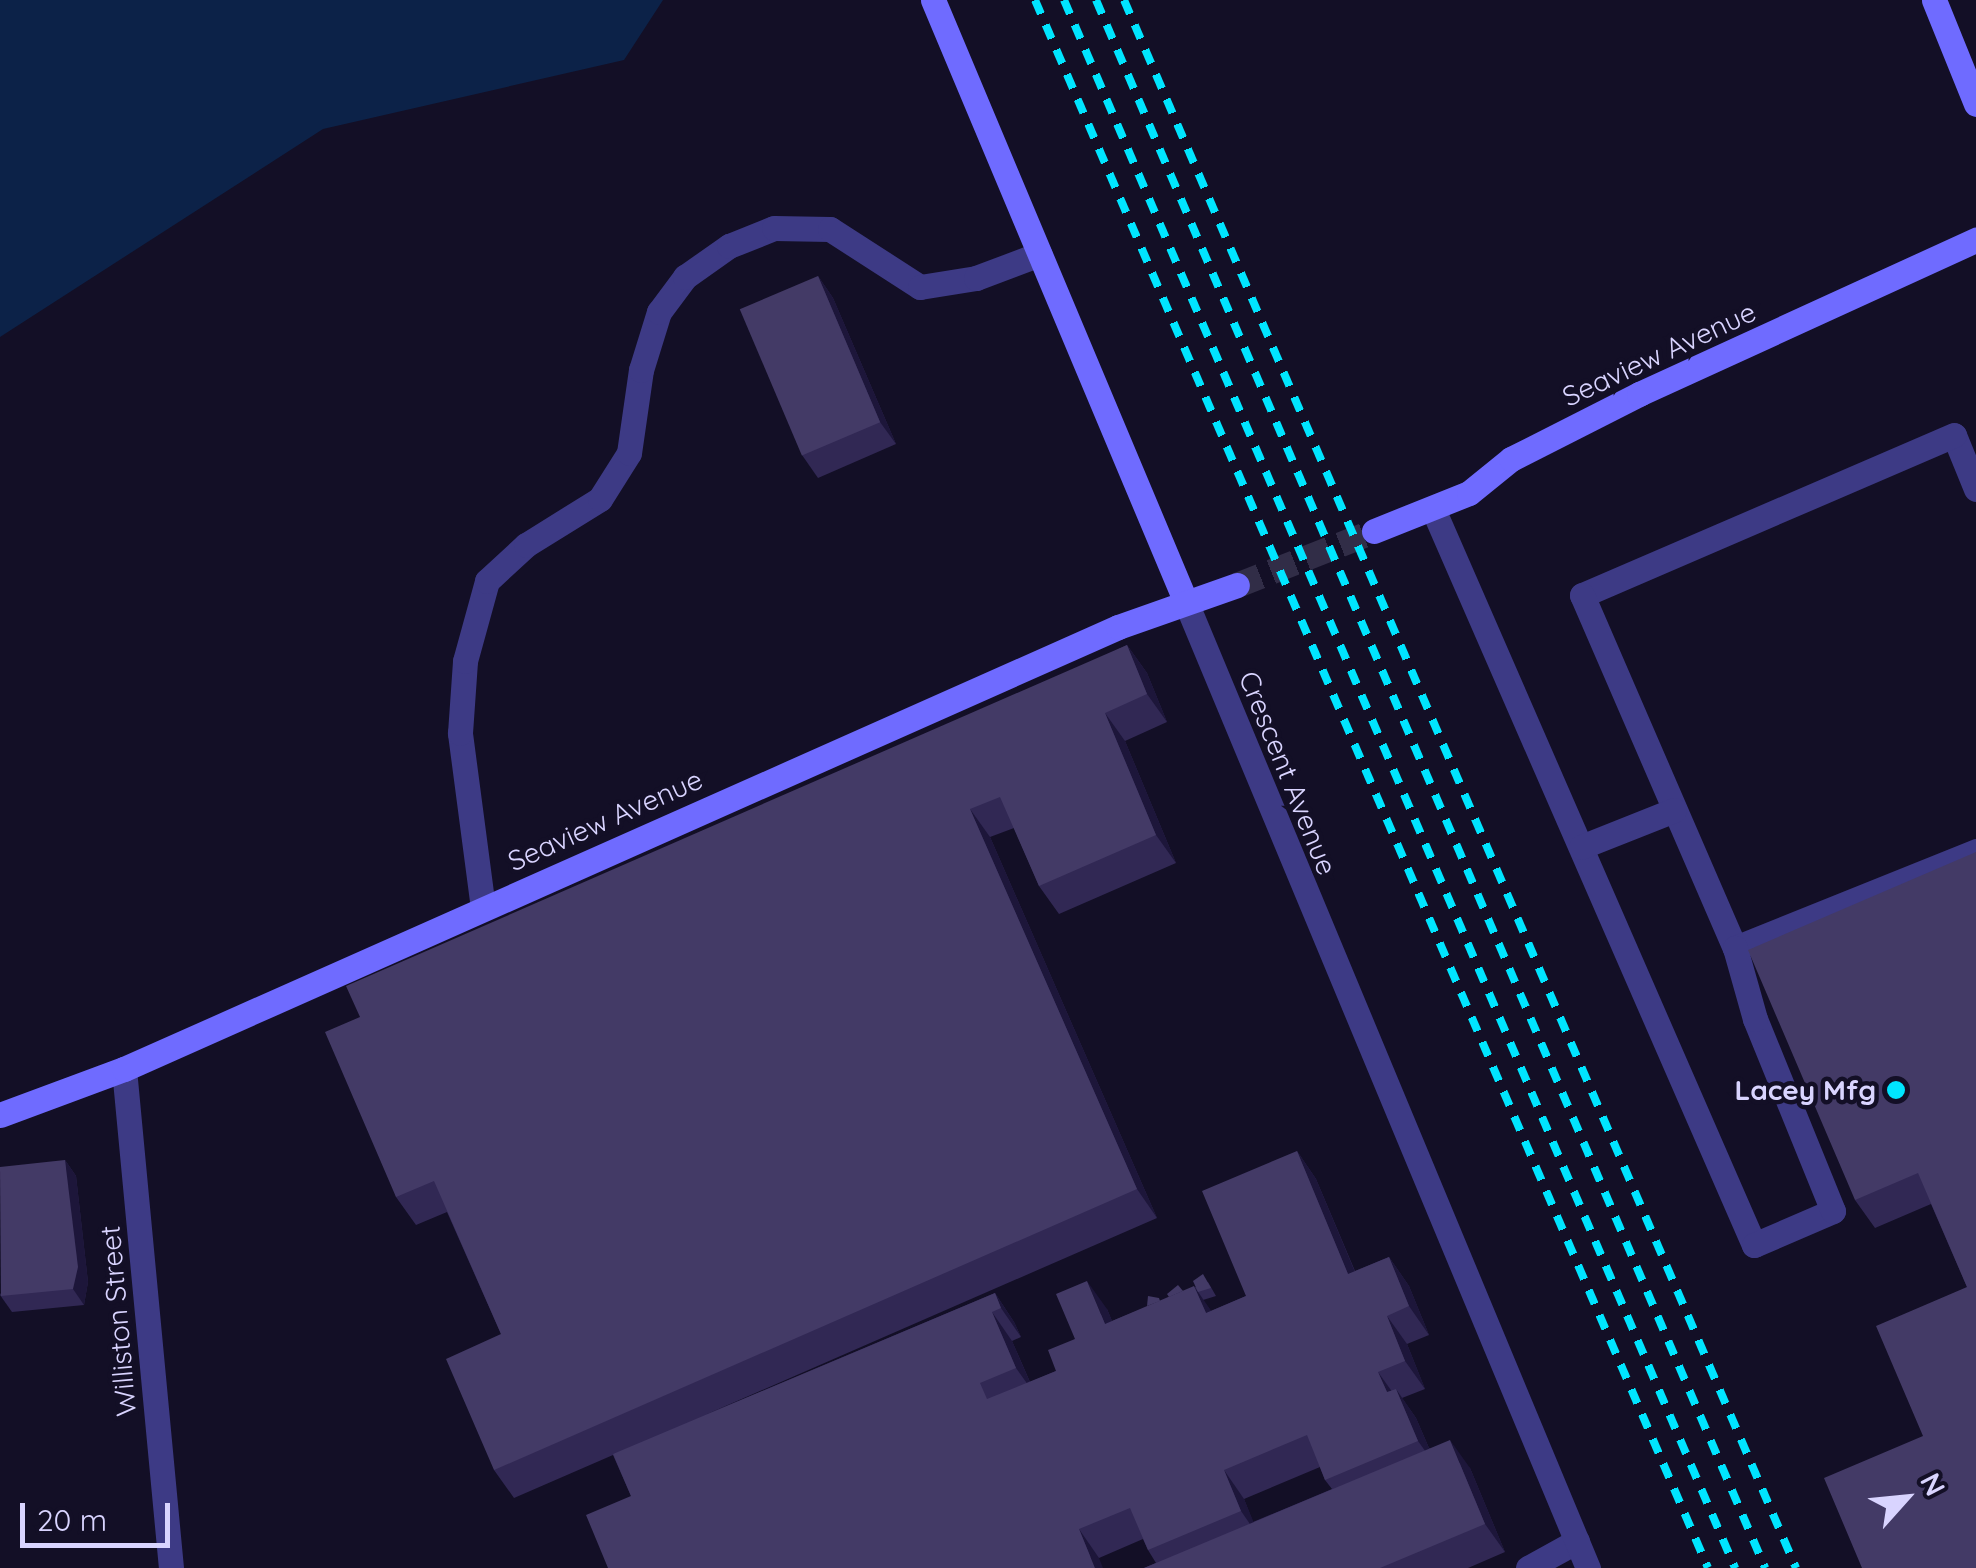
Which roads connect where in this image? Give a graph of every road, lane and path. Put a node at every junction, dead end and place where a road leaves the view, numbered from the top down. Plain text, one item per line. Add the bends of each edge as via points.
1 (933, 0) edge
2 (1934, 0) edge
3 (1976, 104) edge
4 (1976, 240) edge
5 (1040, 254) junction
6 (1976, 489) edge
7 (1433, 510) junction
8 (1374, 531) tunnel mouth
9 (1237, 586) tunnel mouth
10 (1185, 600) junction
11 (1674, 810) junction
12 (1581, 847) junction
13 (1976, 851) edge
14 (483, 908) junction
15 (1734, 948) junction
16 (124, 1068) junction
17 (0, 1115) edge
18 (1577, 1541) junction
19 (171, 1568) edge
20 (1528, 1568) edge
21 (1588, 1568) edge

1 - 5 main road, Crescent Avenue
2 - 3 main road
4 - 7 main road, Seaview Avenue via 1639,394 1511,460
5 - 10 main road, Crescent Avenue
5 - 14 street via 976,278 920,287 830,229 774,228 729,246 685,277 659,312 641,370 630,453 600,499 526,544 486,580 464,661 460,733
6 - 11 street via 1954,436 1582,595
7 - 8 main road, Seaview Avenue
7 - 12 street
9 - 10 main road, Seaview Avenue
10 - 14 main road, Seaview Avenue
10 - 18 street, Crescent Avenue
11 - 12 street
11 - 15 street
12 - 15 street via 1754,1245 1833,1211 1755,1019
13 - 15 street
14 - 16 main road, Seaview Avenue
16 - 17 main road, Seaview Avenue
16 - 19 street, Williston Street
18 - 20 street
18 - 21 street, Crescent Avenue

